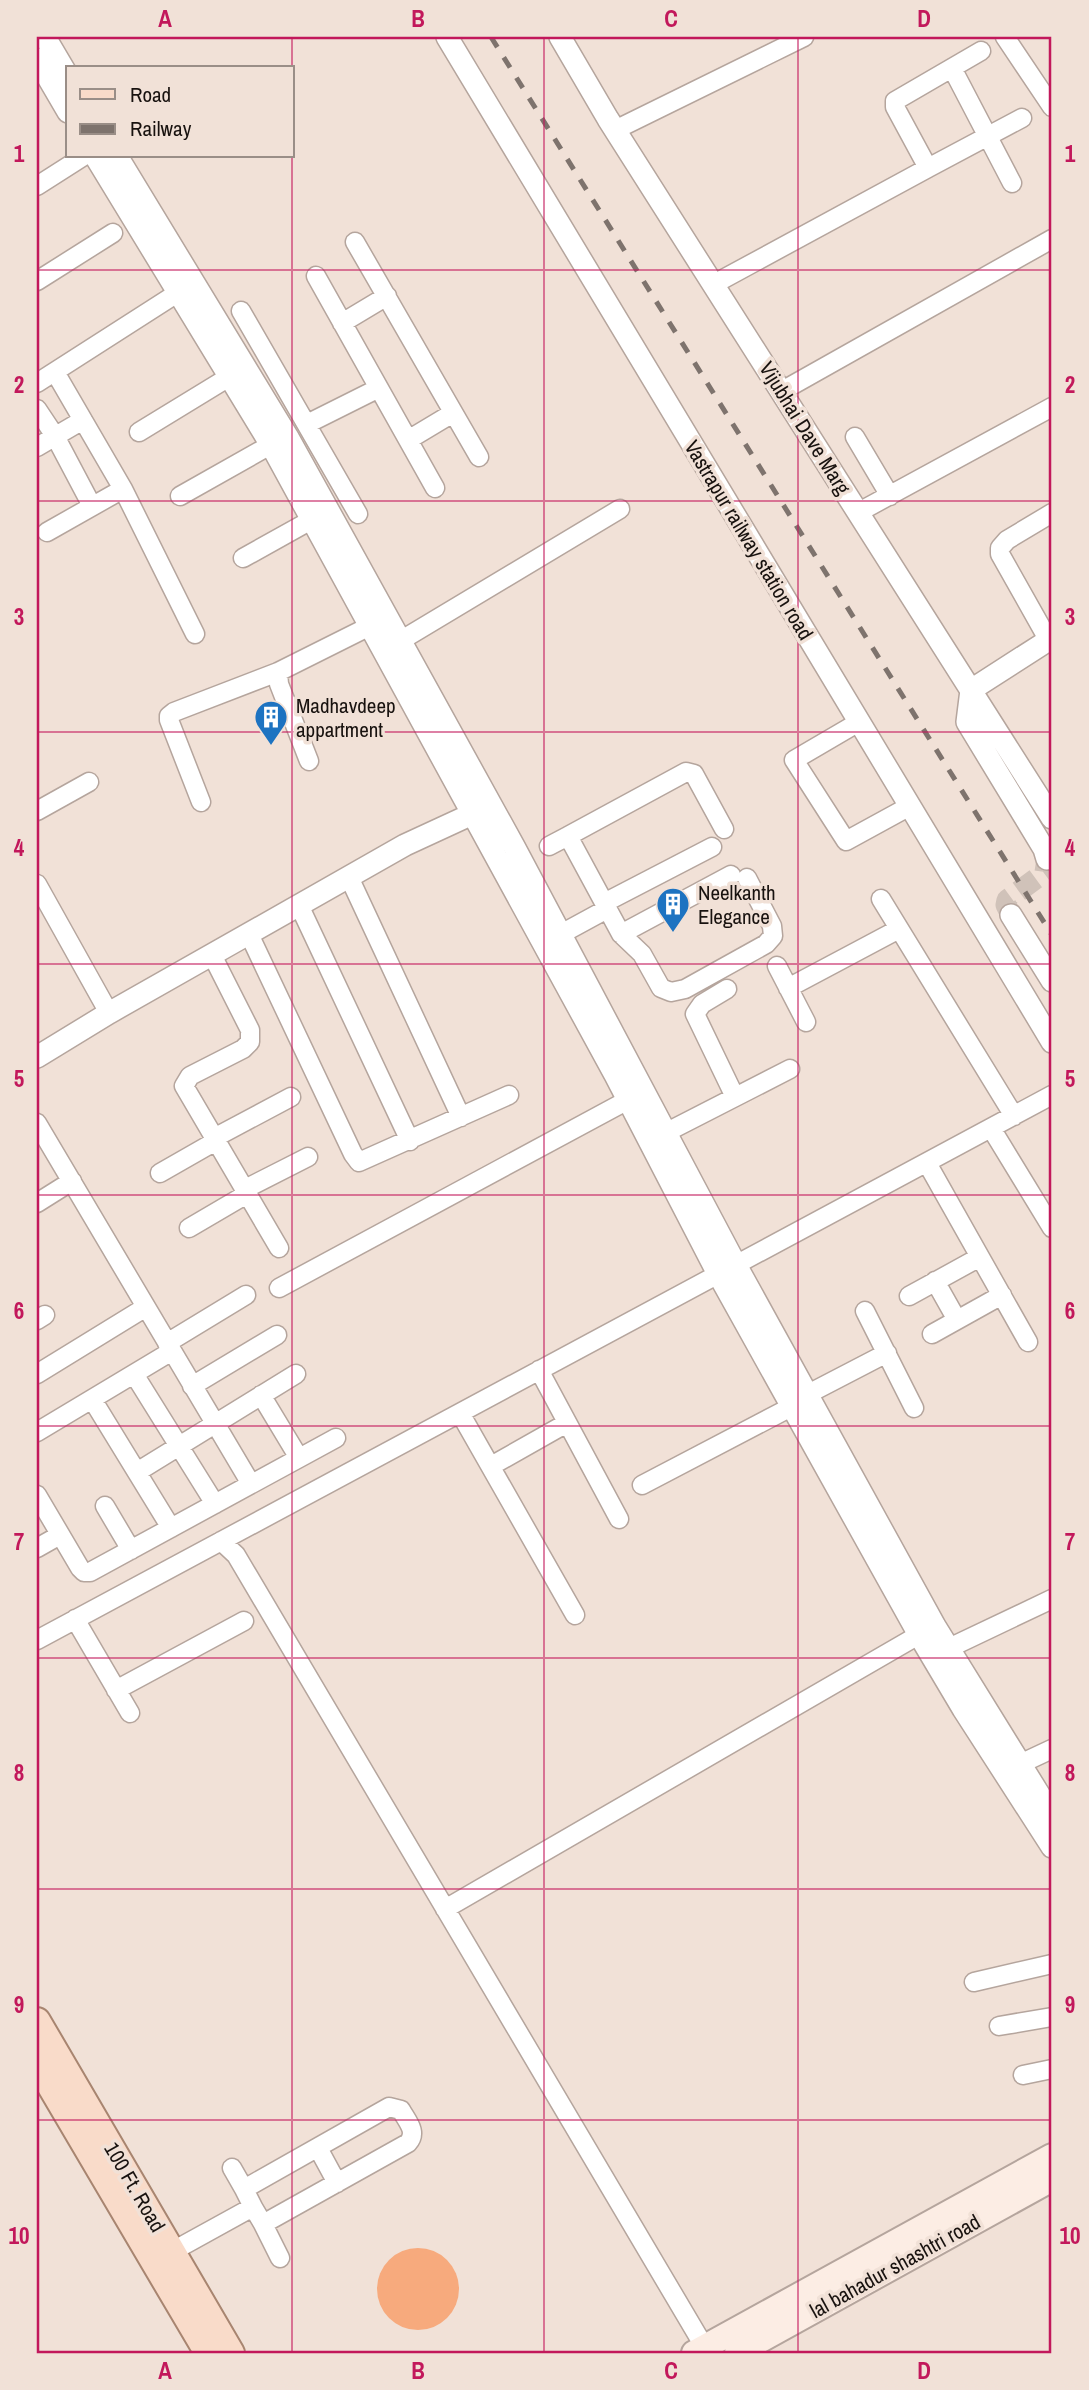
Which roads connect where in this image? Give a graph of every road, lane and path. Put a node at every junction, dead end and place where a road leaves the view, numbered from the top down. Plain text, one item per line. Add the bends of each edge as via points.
1 (45, 37) edge
2 (447, 37) edge
3 (560, 37) edge
4 (804, 37) edge
5 (1005, 37) edge
6 (981, 51) dead end
7 (37, 59) edge
8 (951, 68) junction
9 (66, 73) edge
10 (1052, 107) edge
11 (66, 109) edge
12 (1022, 118) dead end
13 (615, 130) junction
14 (988, 136) junction
15 (81, 158) edge
16 (96, 158) edge
17 (118, 158) edge
18 (928, 168) junction
19 (1012, 183) dead end
20 (37, 186) edge
21 (113, 233) dead end
22 (1052, 239) edge
23 (355, 242) dead end
24 (316, 276) dead end
25 (37, 281) edge
26 (714, 284) junction
27 (179, 292) junction
28 (387, 296) junction
29 (241, 311) dead end
30 (342, 323) junction
31 (55, 372) junction
32 (229, 377) junction
33 (37, 383) edge
34 (379, 388) junction
35 (782, 391) junction
36 (1052, 407) edge
37 (37, 409) edge
38 (453, 413) junction
39 (83, 420) junction
40 (307, 423) junction
41 (139, 432) dead end
42 (55, 436) junction
43 (855, 437) dead end
44 (283, 438) junction
45 (408, 440) junction
46 (37, 447) edge
47 (479, 457) dead end
48 (435, 488) dead end
49 (123, 489) junction
50 (180, 496) dead end
51 (890, 496) junction
52 (92, 506) junction
53 (620, 509) dead end
54 (859, 512) junction
55 (1052, 513) edge
56 (358, 514) dead end
57 (320, 515) junction
58 (47, 532) dead end
59 (243, 558) dead end
60 (378, 622) junction
61 (195, 634) dead end
62 (1051, 639) edge
63 (400, 641) junction
64 (278, 672) junction
65 (971, 690) junction
66 (859, 722) junction
67 (309, 761) dead end
68 (89, 782) dead end
69 (201, 802) dead end
70 (492, 806) junction
71 (910, 806) junction
72 (37, 811) edge
73 (472, 815) junction
74 (1052, 818) edge
75 (724, 829) dead end
76 (568, 836) junction
77 (549, 846) dead end
78 (712, 847) dead end
79 (1046, 859) dead end
80 (349, 877) junction
81 (37, 884) edge
82 (881, 899) dead end
83 (299, 905) junction
84 (606, 906) junction
85 (1011, 915) dead end
86 (899, 929) junction
87 (249, 934) junction
88 (561, 934) junction
89 (621, 934) junction
90 (212, 955) junction
91 (777, 966) dead end
92 (1052, 981) edge
93 (788, 988) junction
94 (727, 989) dead end
95 (108, 1013) junction
96 (806, 1023) dead end
97 (1052, 1042) edge
98 (37, 1057) edge
99 (789, 1069) dead end
100 (509, 1095) dead end
101 (1052, 1095) edge
102 (291, 1097) dead end
103 (735, 1097) junction
104 (628, 1100) junction
105 (1014, 1116) junction
106 (461, 1117) junction
107 (37, 1123) edge
108 (991, 1128) junction
109 (667, 1132) junction
110 (215, 1140) junction
111 (410, 1141) junction
112 (42, 1145) edge
113 (308, 1157) dead end
114 (927, 1163) junction
115 (160, 1174) dead end
116 (72, 1181) junction
117 (246, 1192) junction
118 (37, 1203) edge
119 (188, 1228) dead end
120 (1052, 1228) edge
121 (279, 1248) dead end
122 (980, 1257) junction
123 (727, 1269) junction
124 (936, 1281) junction
125 (279, 1288) dead end
126 (246, 1295) dead end
127 (1002, 1295) junction
128 (909, 1296) dead end
129 (146, 1307) junction
130 (865, 1311) dead end
131 (957, 1320) junction
132 (932, 1334) dead end
133 (277, 1335) dead end
134 (1028, 1342) dead end
135 (169, 1347) junction
136 (887, 1353) junction
137 (539, 1370) junction
138 (37, 1374) edge
139 (134, 1374) junction
140 (296, 1374) dead end
141 (192, 1386) junction
142 (261, 1395) junction
143 (92, 1399) junction
144 (801, 1400) junction
145 (914, 1408) dead end
146 (460, 1413) junction
147 (568, 1423) junction
148 (215, 1424) junction
149 (37, 1432) edge
150 (336, 1438) dead end
151 (179, 1447) junction
152 (299, 1458) junction
153 (491, 1466) junction
154 (137, 1472) junction
155 (251, 1484) junction
156 (642, 1485) dead end
157 (37, 1495) edge
158 (215, 1504) junction
159 (105, 1506) dead end
160 (619, 1519) dead end
161 (171, 1528) junction
162 (60, 1535) junction
163 (221, 1541) junction
164 (37, 1548) edge
165 (131, 1550) junction
166 (1052, 1599) edge
167 (575, 1615) dead end
168 (75, 1619) junction
169 (244, 1621) dead end
170 (927, 1630) junction
171 (37, 1640) edge
172 (949, 1648) junction
173 (116, 1690) junction
174 (130, 1713) dead end
175 (1052, 1749) edge
176 (1020, 1765) junction
177 (1052, 1815) edge
178 (1052, 1847) edge
179 (445, 1909) junction
180 (1052, 1964) edge
181 (974, 1982) dead end
182 (1052, 2017) edge
183 (37, 2021) edge
184 (999, 2026) dead end
185 (37, 2063) edge
186 (1052, 2069) edge
187 (1023, 2075) dead end
188 (55, 2090) edge
189 (317, 2148) junction
190 (1052, 2156) edge
191 (232, 2168) dead end
192 (1052, 2179) edge
193 (337, 2183) junction
194 (244, 2189) junction
195 (253, 2207) junction
196 (263, 2224) junction
197 (173, 2251) junction
198 (280, 2258) dead end
199 (702, 2351) edge
200 (208, 2353) edge
201 (231, 2353) edge
202 (737, 2353) edge

1 - 9 street
2 - 66 street, Vastrapur railway station road
3 - 13 street, Vijubhai Dave Marg
4 - 13 street
5 - 10 street
6 - 8 street
7 - 11 street
8 - 14 street
8 - 18 street via 895,101
12 - 14 street
13 - 26 street, Vijubhai Dave Marg
14 - 18 street
14 - 19 street
15 - 20 street
16 - 27 street
17 - 44 street
18 - 26 street
21 - 25 street
22 - 35 street
23 - 28 street
24 - 30 street
26 - 35 street, Vijubhai Dave Marg
27 - 31 street
27 - 32 street
28 - 30 street
28 - 38 street
29 - 40 street
30 - 34 street
31 - 33 street
31 - 39 street
32 - 41 street
32 - 44 street
34 - 40 street
34 - 45 street
35 - 54 street, Vijubhai Dave Marg
36 - 51 street
37 - 42 street
38 - 45 street
38 - 47 street
39 - 42 street
39 - 49 street
40 - 44 street
40 - 56 street
42 - 46 street
42 - 52 street
43 - 51 street
44 - 50 street
44 - 57 street
45 - 48 street
49 - 52 street
49 - 61 street
51 - 54 street
52 - 58 street
53 - 63 street
54 - 65 street, Vijubhai Dave Marg
55 - 62 street via 1000,548
57 - 59 street
57 - 60 street
60 - 63 street
60 - 64 street
60 - 73 street
62 - 65 street
63 - 70 street
64 - 67 street
64 - 69 street via 169,716
65 - 74 street, Vijubhai Dave Marg
65 - 79 street via 967,722
66 - 71 street, Vastrapur railway station road
66 - 71 street via 794,760 846,841
68 - 72 street
70 - 73 street
70 - 88 street
71 - 97 street, Vastrapur railway station road
73 - 80 street
73 - 104 street
75 - 76 street via 694,774 686,772
76 - 77 street
76 - 84 street
78 - 84 street
80 - 83 street
80 - 106 street
81 - 95 street
82 - 86 street
83 - 87 street
83 - 111 street
84 - 88 street
84 - 89 street
85 - 92 street
86 - 93 street
86 - 105 street
87 - 90 street
87 - 111 street via 356,1160 364,1162
88 - 109 street
89 - 89 street via 642,954 661,988 671,992 685,989 773,936 772,926 739,877
90 - 95 street
90 - 110 street via 251,1037 243,1049 185,1082
91 - 93 street
93 - 96 street
94 - 103 street via 702,1004 695,1014
95 - 98 street
99 - 103 street
100 - 106 street
101 - 105 street
102 - 110 street
103 - 109 street
104 - 123 street
104 - 125 street
105 - 108 street
106 - 111 street
107 - 112 street
108 - 114 street
108 - 120 street
109 - 123 street
110 - 115 street
110 - 117 street
112 - 116 street
113 - 117 street
114 - 122 street
114 - 123 street
116 - 118 street
116 - 129 street
117 - 119 street
117 - 121 street
122 - 124 street
122 - 127 street
123 - 137 street
123 - 144 street
124 - 128 street
124 - 131 street
126 - 135 street
127 - 131 street
127 - 134 street
129 - 135 street
129 - 138 street
130 - 136 street
131 - 132 street
133 - 141 street
135 - 139 street
135 - 141 street
136 - 144 street
136 - 145 street
137 - 146 street
137 - 147 street
139 - 143 street
139 - 151 street
140 - 142 street
141 - 148 street
142 - 148 street
142 - 152 street
143 - 149 street
143 - 154 street
144 - 156 street
144 - 170 street
146 - 153 street
146 - 163 street
147 - 153 street
147 - 160 street
148 - 151 street
148 - 155 street
150 - 152 street
151 - 154 street
151 - 158 street
152 - 155 street
153 - 167 street
154 - 161 street
155 - 158 street
157 - 162 street
158 - 161 street
159 - 165 street
161 - 165 street
162 - 164 street
162 - 165 street via 84,1572
163 - 168 street
163 - 179 street via 236,1555
166 - 172 street
168 - 171 street
168 - 173 street
169 - 173 street
170 - 172 street
170 - 178 street via 969,1718
170 - 179 street
172 - 176 street
173 - 174 street
175 - 176 street
176 - 177 street
179 - 199 street
180 - 181 street
182 - 184 street
183 - 188 main road, 100 Ft. Road
185 - 188 main road
186 - 187 street
188 - 197 main road, 100 Ft. Road
188 - 200 main road
189 - 193 street
189 - 193 street via 389,2107 401,2110 413,2131 408,2143
189 - 194 street
190 - 199 main road
191 - 194 street
192 - 202 main road, lal bahadur shashtri road
193 - 196 street
194 - 195 street
195 - 196 street
195 - 197 street
196 - 198 street
197 - 201 main road, 100 Ft. Road

